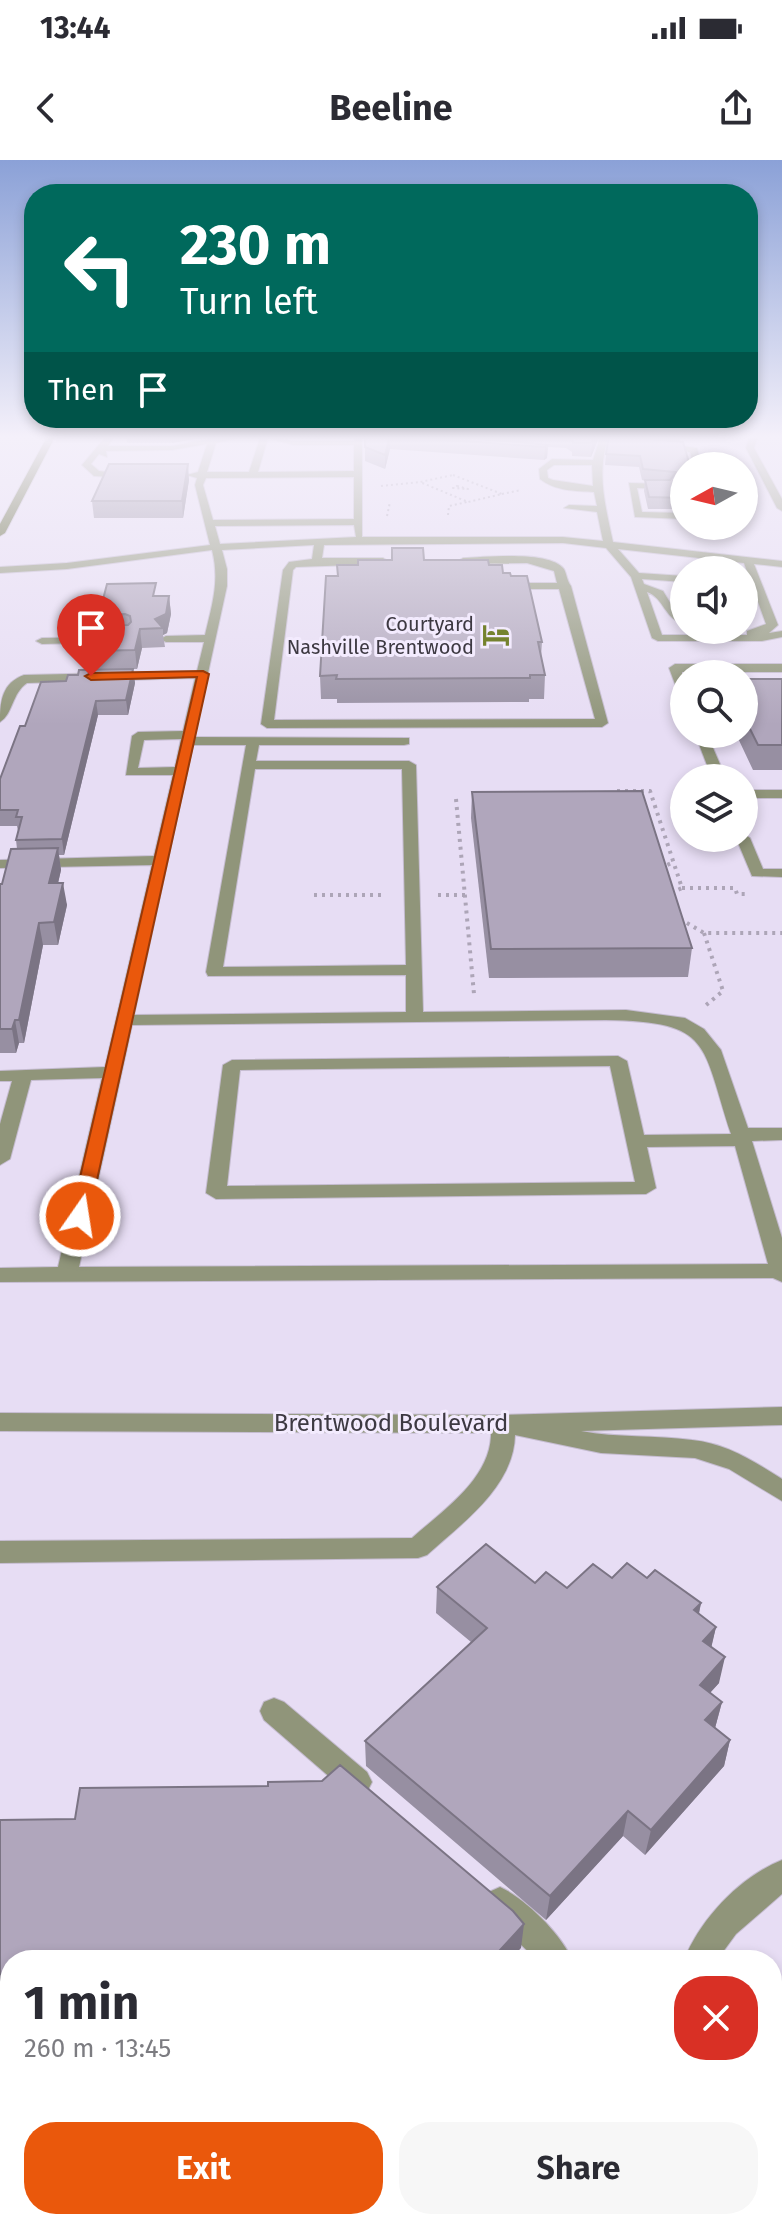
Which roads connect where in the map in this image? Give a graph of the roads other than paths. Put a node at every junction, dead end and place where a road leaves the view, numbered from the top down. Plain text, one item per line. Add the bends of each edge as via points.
1 (213, 532) edge
2 (359, 532) edge
3 (605, 532) edge
4 (359, 540) junction
5 (528, 540) junction
6 (320, 541) junction
7 (608, 544) junction
8 (216, 547) junction
9 (707, 556) edge
10 (317, 561) junction
11 (356, 561) junction
12 (401, 561) edge
13 (445, 561) edge
14 (475, 561) junction
15 (534, 561) junction
16 (758, 562) edge
17 (782, 564) edge
18 (0, 570) edge
19 (459, 573) edge
20 (367, 574) edge
21 (670, 580) edge
22 (638, 581) junction
23 (510, 586) edge
24 (566, 586) junction
25 (758, 588) joint
26 (670, 611) edge
27 (782, 615) edge
28 (758, 631) edge
29 (782, 634) edge
30 (211, 638) junction
31 (126, 639) edge
32 (166, 639) edge
33 (42, 641) dead end
34 (758, 668) edge
35 (782, 668) edge
36 (203, 674) junction
37 (0, 718) edge
38 (267, 724) junction
39 (189, 738) junction
40 (258, 741) junction
41 (404, 741) dead end
42 (248, 765) junction
43 (181, 771) junction
44 (758, 794) edge
45 (782, 794) edge
46 (749, 852) edge
47 (161, 860) junction
48 (0, 864) edge
49 (782, 873) edge
50 (414, 970) junction
51 (415, 1017) junction
52 (125, 1020) junction
53 (113, 1072) junction
54 (23, 1075) junction
55 (0, 1076) edge
56 (782, 1134) edge
57 (742, 1137) junction
58 (636, 1141) junction
59 (0, 1159) edge
60 (782, 1272) edge
61 (67, 1274) junction
62 (0, 1275) edge
63 (782, 1416) edge
64 (0, 1422) edge
65 (503, 1424) junction
66 (782, 1491) edge
67 (0, 1552) edge
68 (274, 1711) dead end
69 (380, 1802) edge
70 (782, 1875) edge
71 (475, 1882) edge
72 (547, 1950) edge
73 (704, 1950) edge

1 - 8 street
2 - 4 street
3 - 7 street
4 - 5 street
4 - 6 street
5 - 7 street
5 - 15 street
6 - 8 street
6 - 10 street
7 - 9 street
7 - 22 street
8 - 18 street
8 - 30 street via 223,575
10 - 11 street
10 - 38 street via 299,562 288,570
11 - 12 street
11 - 20 street via 356,570
13 - 14 street
14 - 15 street
14 - 19 street via 474,569
15 - 24 street via 555,566
16 - 17 street
21 - 22 street
22 - 26 street via 659,593
22 - 29 street via 658,638
23 - 24 street
24 - 38 street via 602,723
25 - 27 street via 768,590
25 - 28 street via 772,625
30 - 32 street
30 - 36 street
31 - 33 street
34 - 35 street
36 - 37 street via 24,679 15,682
36 - 39 street
38 - 40 street
39 - 40 street
39 - 43 street
39 - 43 street via 138,736 131,772
40 - 41 street
40 - 42 street
42 - 50 street via 409,765
42 - 50 street via 214,972
43 - 47 street
44 - 45 street
46 - 49 street via 757,873
47 - 48 street
47 - 52 street
50 - 51 street
51 - 52 street
51 - 57 street via 650,1018 685,1024 706,1038
52 - 53 street
53 - 54 street
53 - 61 street
54 - 55 street
54 - 59 street
56 - 57 street
57 - 58 street
57 - 60 street
58 - 58 street via 646,1188 216,1193 232,1065 618,1061
60 - 61 street
61 - 62 street
63 - 65 street, Brentwood Boulevard
64 - 65 street, Brentwood Boulevard
65 - 66 street via 601,1444 695,1449 737,1462
65 - 67 street via 502,1451 494,1468 418,1548
68 - 69 street
70 - 73 street via 732,1914
71 - 72 street

